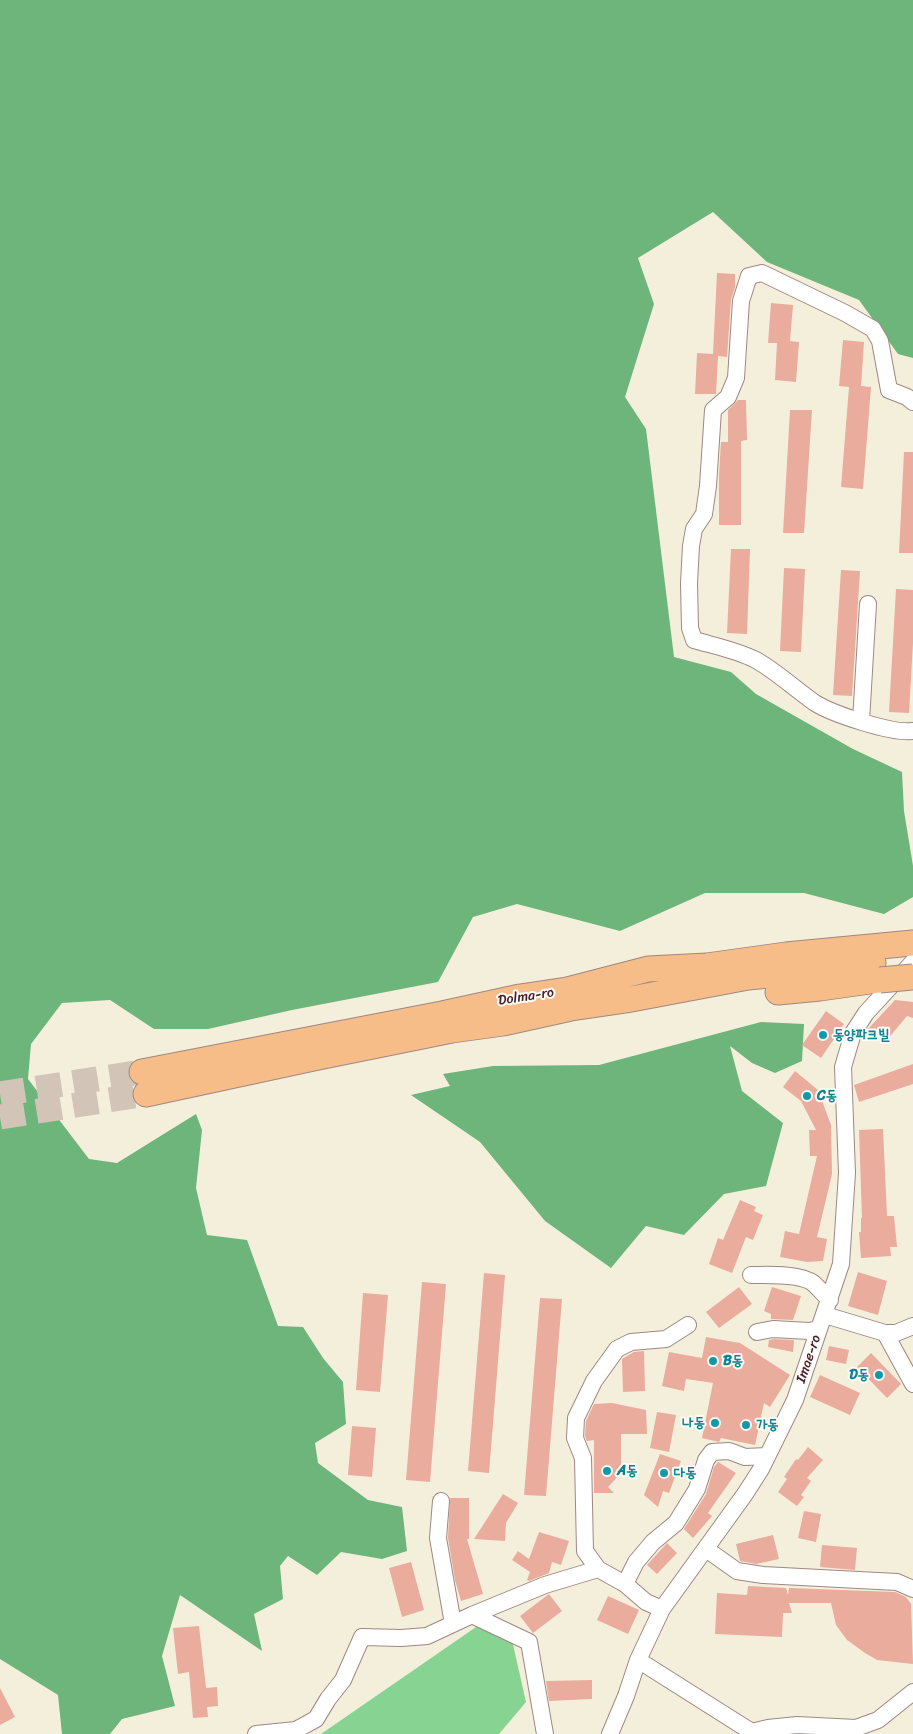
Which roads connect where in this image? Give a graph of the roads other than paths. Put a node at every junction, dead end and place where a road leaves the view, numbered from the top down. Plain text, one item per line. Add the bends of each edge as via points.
1 (913, 402) edge
2 (868, 604) dead end
3 (861, 721) junction
4 (913, 732) edge
5 (903, 950) edge
6 (913, 977) edge
7 (751, 1275) dead end
8 (825, 1315) junction
9 (688, 1325) dead end
10 (913, 1326) edge
11 (758, 1332) dead end
12 (885, 1333) junction
13 (913, 1384) edge
14 (767, 1456) junction
15 (441, 1501) dead end
16 (706, 1549) junction
17 (598, 1568) junction
18 (625, 1584) junction
19 (913, 1589) edge
20 (662, 1609) junction
21 (472, 1615) junction
22 (453, 1624) junction
23 (638, 1660) junction
24 (913, 1692) edge
25 (855, 1731) edge
26 (753, 1733) edge
27 (256, 1734) edge
28 (545, 1734) edge
29 (610, 1734) edge

1 - 3 street via 889,390 880,341 873,329 762,273 749,276 741,301 736,378 728,397 714,410 704,514 694,529 691,546 690,628 694,640 754,659 817,704
2 - 3 street
3 - 4 street via 898,732
5 - 5 main road, Dolma-ro via 746,944 567,990 520,996 144,1083 626,1000 820,988
5 - 6 main road, bridge
5 - 8 street, Imae-ro via 853,1033 843,1066 846,1173 842,1252
7 - 8 street via 779,1275 812,1282
8 - 11 street via 809,1331 773,1329
8 - 12 street
8 - 14 street, Imae-ro via 795,1400
9 - 17 street via 666,1339 631,1342 617,1349 594,1381 576,1418 575,1438 583,1458 585,1551
10 - 12 street via 896,1333
12 - 13 street
14 - 16 street, Imae-ro
14 - 18 street via 745,1458 729,1451 712,1452 706,1460 697,1490 676,1523 636,1562
15 - 22 street via 438,1538
16 - 19 street via 737,1571 897,1582
16 - 20 street, Imae-ro
17 - 18 street
17 - 21 street via 545,1585
18 - 20 street via 646,1602
20 - 23 street, Imae-ro
21 - 22 street
21 - 28 street via 529,1642
22 - 27 street via 427,1636 362,1637 343,1680 316,1719 296,1730
23 - 26 street
23 - 29 street, Imae-ro
24 - 25 street via 878,1720
25 - 26 street via 797,1725

